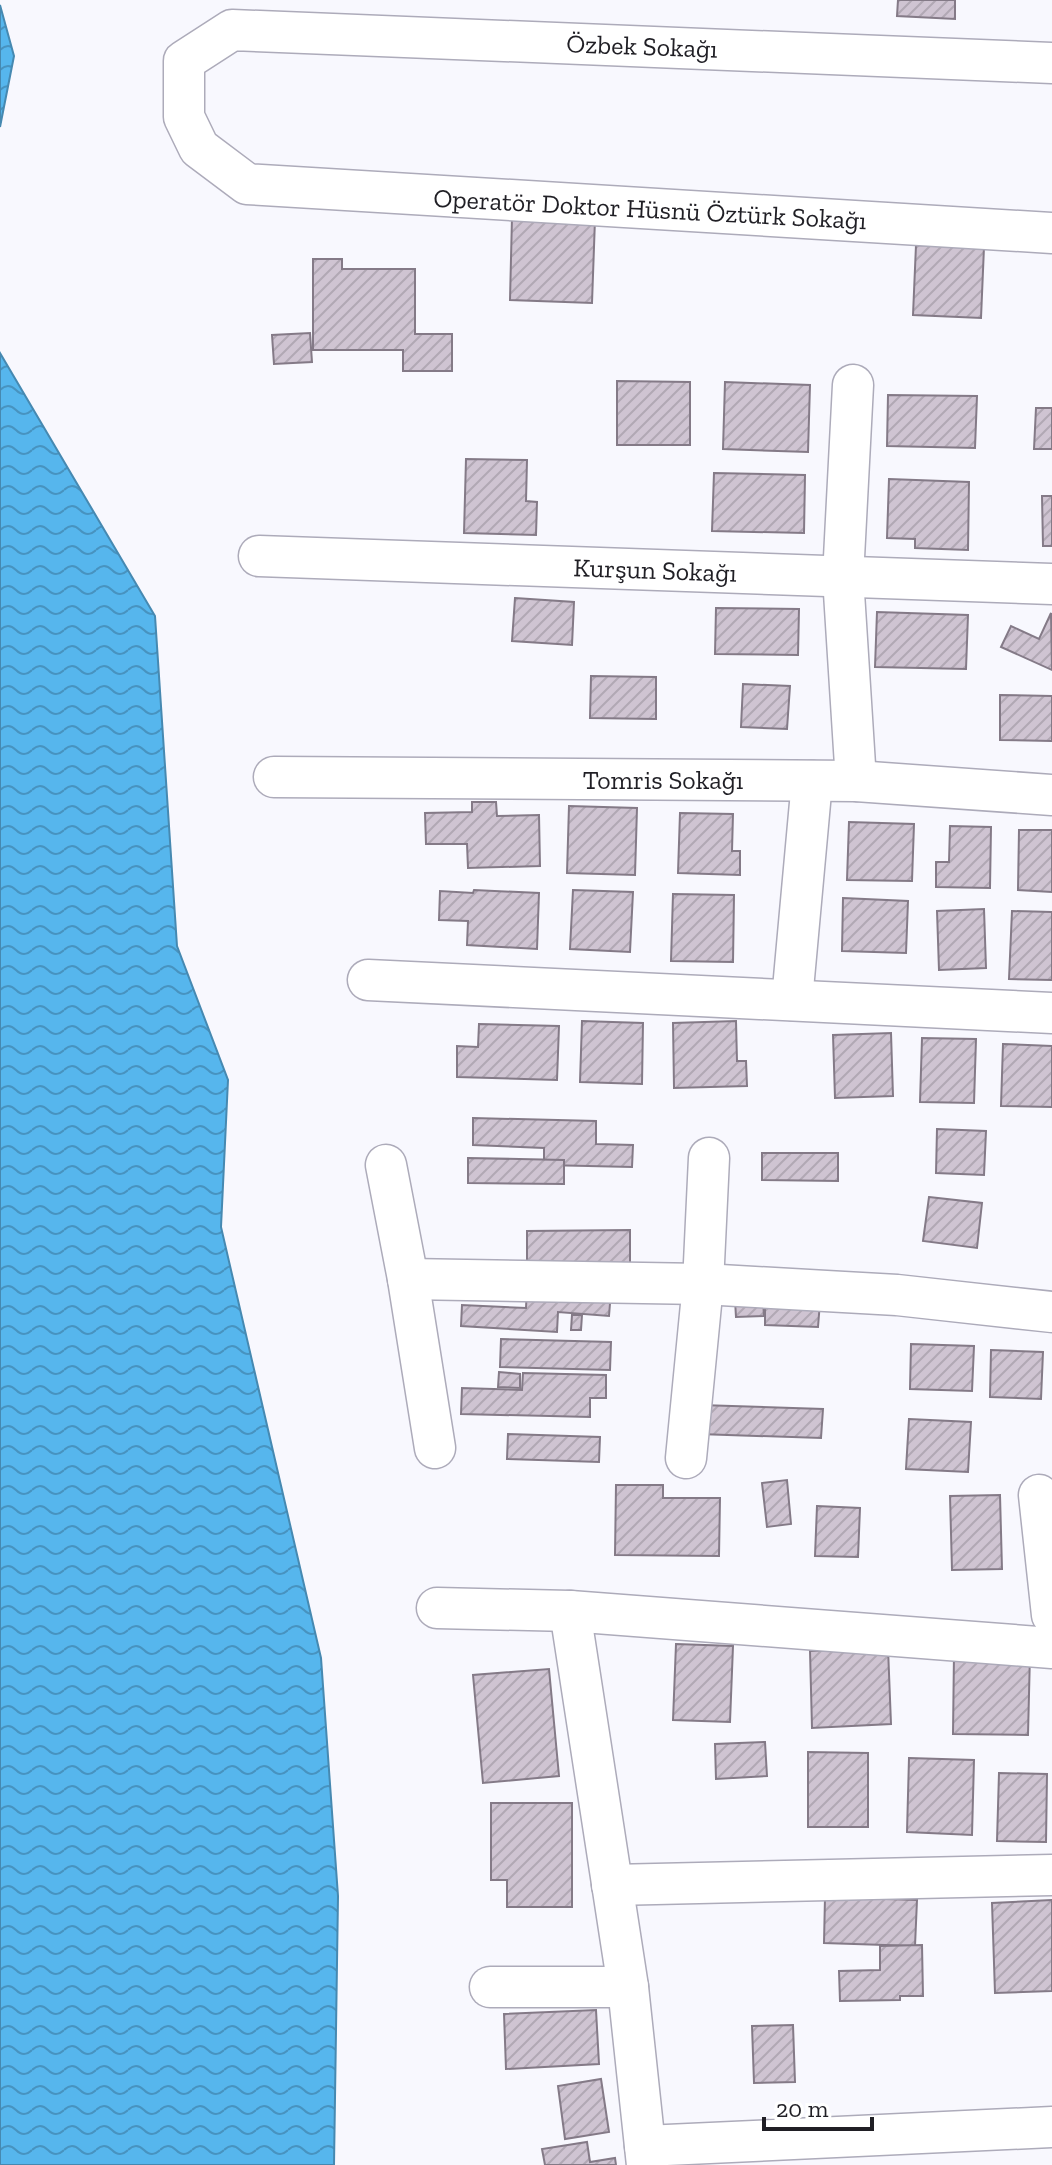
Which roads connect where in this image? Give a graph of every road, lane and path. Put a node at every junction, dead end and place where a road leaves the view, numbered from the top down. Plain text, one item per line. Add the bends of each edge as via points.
1 (1052, 63) edge
2 (247, 184) joint
3 (1052, 233) edge
4 (853, 385) dead end
5 (259, 556) dead end
6 (843, 577) junction
7 (1052, 584) edge
8 (274, 777) dead end
9 (812, 781) junction
10 (856, 781) junction
11 (1052, 795) edge
12 (368, 980) dead end
13 (792, 1000) junction
14 (1052, 1013) edge
15 (709, 1158) dead end
16 (386, 1165) dead end
17 (408, 1279) junction
18 (703, 1284) junction
19 (1052, 1312) edge
20 (435, 1448) dead end
21 (686, 1458) dead end
22 (1039, 1495) dead end
23 (437, 1608) dead end
24 (570, 1611) junction
25 (1052, 1615) edge
26 (1052, 1648) edge
27 (1052, 1875) edge
28 (612, 1885) junction
29 (490, 1987) dead end
30 (628, 1987) junction
31 (1052, 2127) edge
32 (646, 2156) edge

1 - 2 street, Özbek Sokağı via 232,30 184,61 184,117 199,148
2 - 3 street, Operatör Doktor Hüsnü Öztürk Sokağı
4 - 6 street
5 - 6 street, Kurşun Sokağı
6 - 7 street, Kurşun Sokağı
6 - 10 street
8 - 9 street, Tomris Sokağı
9 - 10 street, Tomris Sokağı
9 - 13 street
10 - 11 street, Tomris Sokağı
12 - 13 street
13 - 14 street
15 - 18 street
16 - 17 street
17 - 18 street
17 - 20 street
18 - 19 street via 897,1295
18 - 21 street
22 - 25 street
23 - 24 street
24 - 26 street
24 - 28 street
27 - 28 street
28 - 30 street
29 - 30 street
30 - 32 street
31 - 32 street

